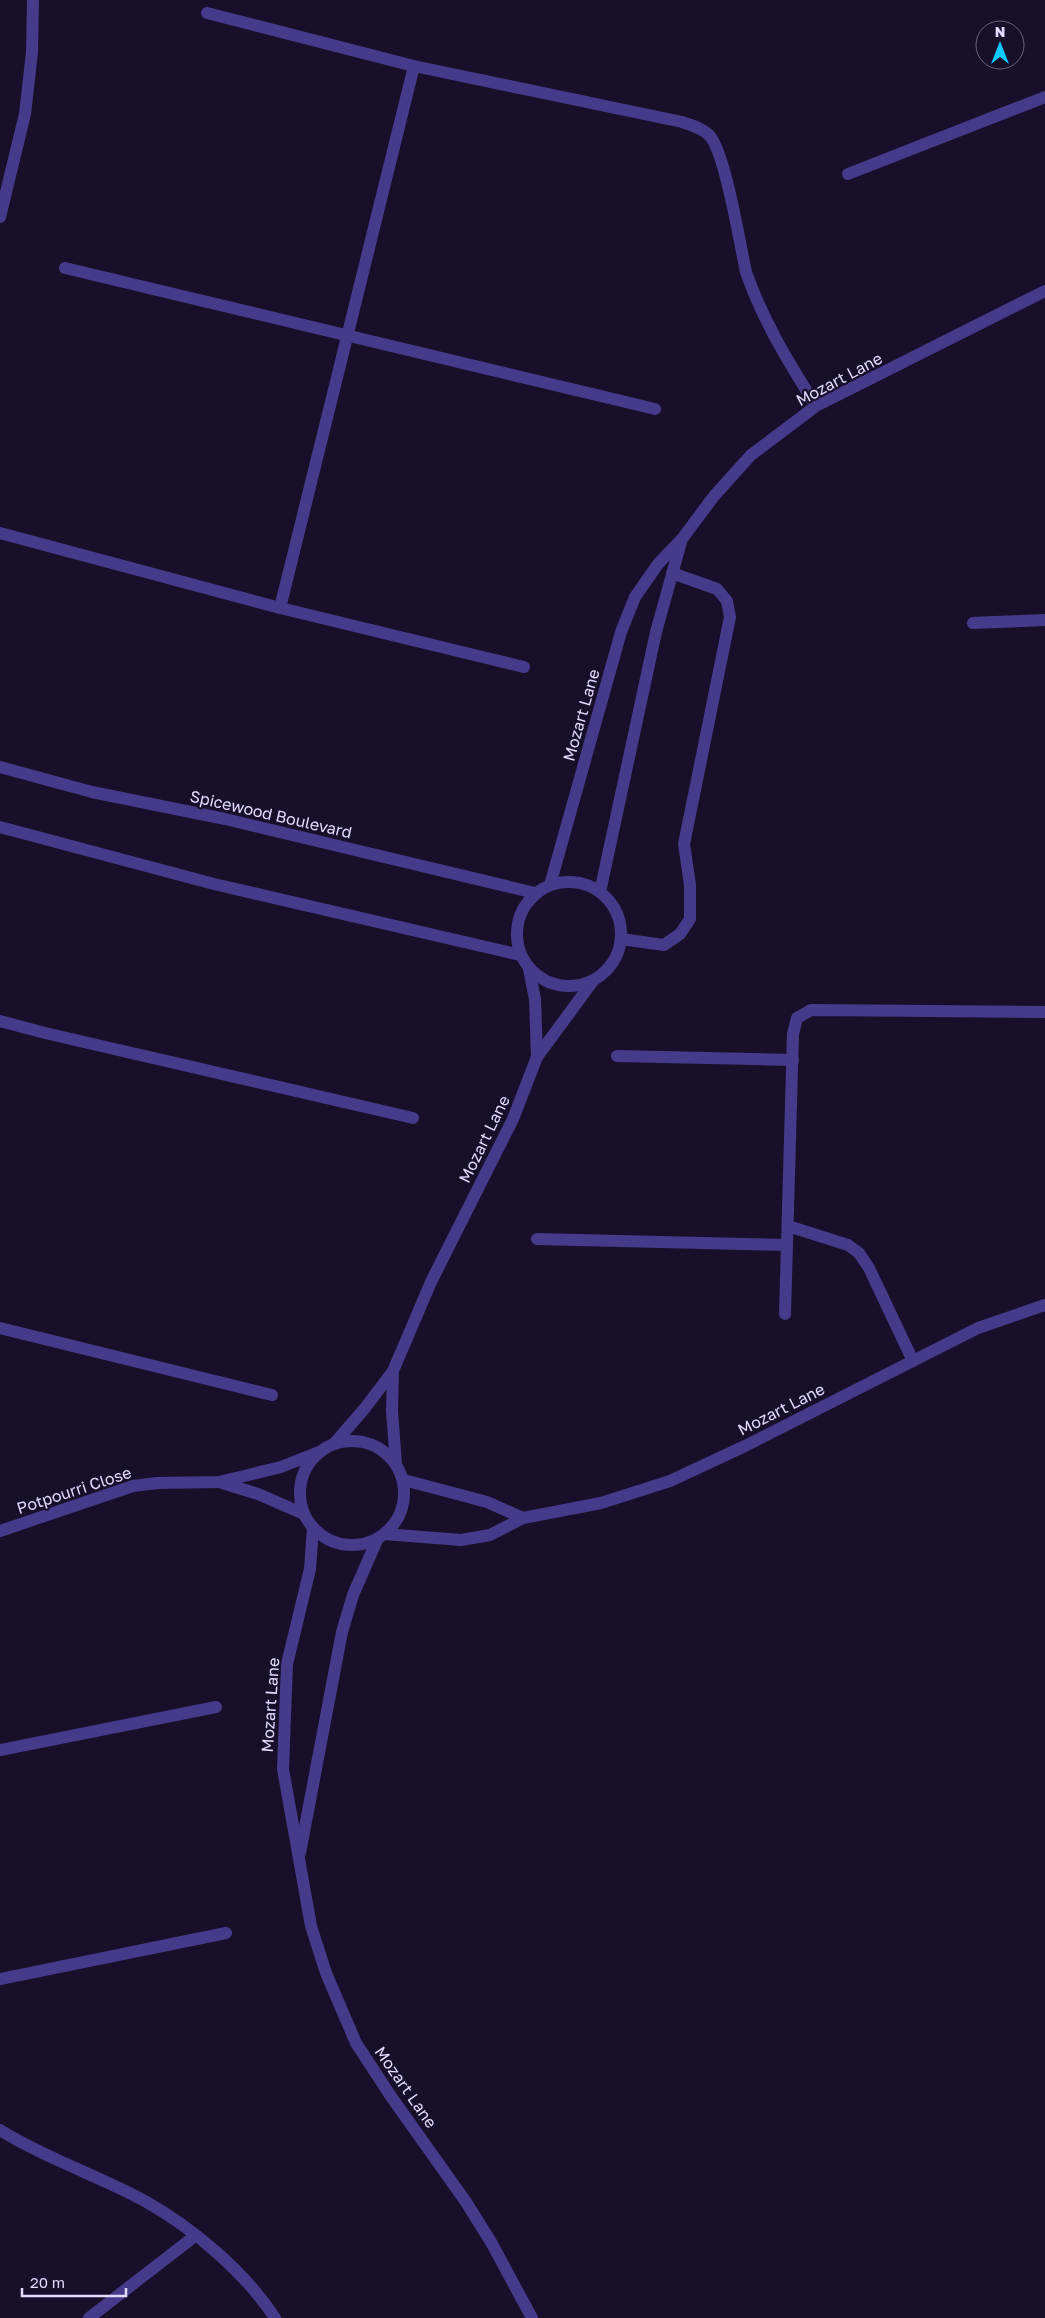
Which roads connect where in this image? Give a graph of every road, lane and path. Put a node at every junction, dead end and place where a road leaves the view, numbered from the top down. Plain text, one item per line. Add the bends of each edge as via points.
1 (33, 0) edge
2 (207, 13) dead end
3 (414, 66) junction
4 (1045, 97) edge
5 (848, 174) dead end
6 (0, 217) edge
7 (65, 268) dead end
8 (1045, 291) edge
9 (346, 337) junction
10 (816, 406) junction
11 (655, 409) dead end
12 (0, 533) edge
13 (682, 539) junction
14 (672, 573) junction
15 (280, 608) junction
16 (1045, 620) edge
17 (973, 623) dead end
18 (524, 667) dead end
19 (0, 767) edge
20 (0, 828) edge
21 (550, 885) junction
22 (600, 892) junction
23 (535, 893) junction
24 (622, 939) junction
25 (520, 955) junction
26 (530, 969) junction
27 (593, 981) junction
28 (1045, 1012) edge
29 (0, 1021) edge
30 (617, 1056) dead end
31 (537, 1057) junction
32 (793, 1060) junction
33 (413, 1118) dead end
34 (788, 1226) junction
35 (537, 1239) dead end
36 (787, 1245) junction
37 (1045, 1305) edge
38 (785, 1314) dead end
39 (0, 1328) edge
40 (913, 1361) junction
41 (393, 1370) junction
42 (272, 1395) dead end
43 (334, 1444) junction
44 (320, 1452) junction
45 (396, 1464) junction
46 (404, 1480) junction
47 (219, 1482) junction
48 (304, 1514) junction
49 (523, 1518) junction
50 (313, 1528) junction
51 (0, 1531) edge
52 (380, 1537) junction
53 (216, 1707) dead end
54 (0, 1750) edge
55 (299, 1855) junction
56 (226, 1933) dead end
57 (0, 1979) edge
58 (0, 2130) edge
59 (195, 2236) junction
60 (89, 2318) edge
61 (275, 2318) edge
62 (532, 2318) edge

1 - 6 street via 32,52 25,114
2 - 3 street
3 - 9 street
3 - 10 street via 682,122 709,134 722,162 752,289 774,339
4 - 5 street
7 - 9 street
8 - 10 street, Mozart Lane
9 - 11 street
9 - 15 street
10 - 13 street, Mozart Lane via 751,455 714,496
12 - 15 street
13 - 14 street, Mozart Lane
13 - 21 street, Mozart Lane via 640,589 621,632
14 - 22 street, Mozart Lane via 656,632
14 - 24 street via 716,589 728,601 730,617 684,844 690,885 690,919 680,934 664,945
15 - 18 street
16 - 17 street
19 - 23 street, Spicewood Boulevard via 92,792 225,819
20 - 25 street via 214,884
21 - 22 street via 584,884
21 - 23 street
22 - 24 street via 620,921
23 - 25 street via 524,906 518,922 516,939
24 - 27 street via 617,956
25 - 26 street
26 - 27 street via 542,980 558,986 576,986
26 - 31 street via 535,999
27 - 31 street
28 - 32 street via 811,1010 797,1018
29 - 33 street
30 - 32 street
31 - 41 street, Mozart Lane via 513,1119 425,1294
32 - 34 street
34 - 36 street
34 - 40 street via 848,1245 860,1253
35 - 36 street
36 - 38 street
37 - 40 street, Mozart Lane via 978,1328
39 - 42 street
40 - 49 street, Mozart Lane via 670,1481 601,1503
41 - 43 street, Mozart Lane
41 - 45 street, Mozart Lane
43 - 44 street
43 - 45 street via 368,1443 384,1451
44 - 47 street, Potpourri Close via 281,1467
44 - 48 street via 308,1465 301,1481 300,1498
45 - 46 street
46 - 49 street via 487,1502
46 - 52 street via 405,1498 400,1514 391,1529
47 - 48 street, Potpourri Close via 258,1494
47 - 51 street, Potpourri Close via 133,1486
48 - 50 street
49 - 52 street, Mozart Lane via 490,1535 461,1540
50 - 52 street via 326,1539 342,1545 360,1545
50 - 55 street, Mozart Lane via 310,1569 287,1664 284,1693 284,1786
52 - 55 street, Mozart Lane via 353,1595 342,1632
53 - 54 street
55 - 62 street, Mozart Lane via 311,1926 326,1973 356,2043 466,2202
56 - 57 street
58 - 59 street via 144,2201
59 - 60 street
59 - 61 street via 246,2279

